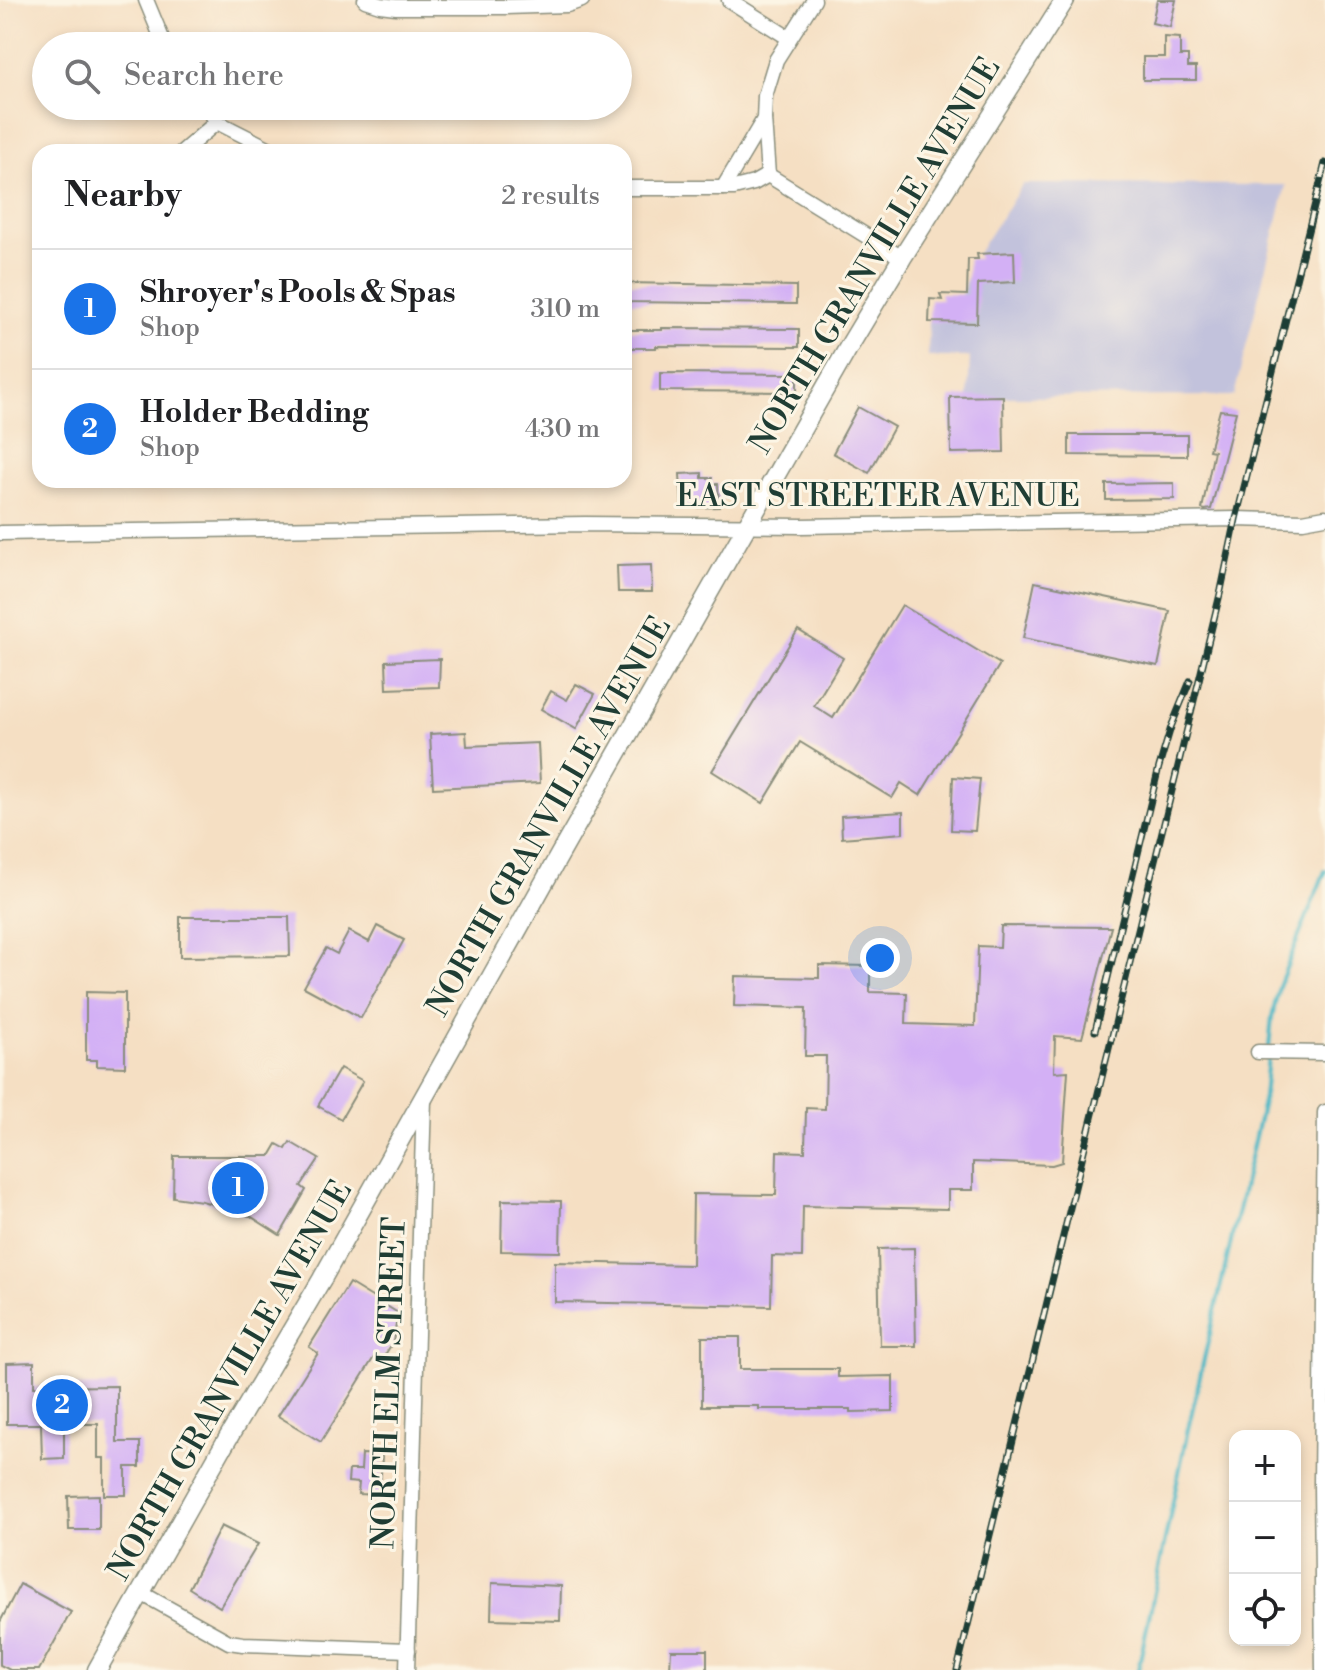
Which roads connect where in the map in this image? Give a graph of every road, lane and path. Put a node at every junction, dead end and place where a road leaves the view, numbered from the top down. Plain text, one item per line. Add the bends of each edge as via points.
1 (146, 0) edge
2 (365, 0) edge
3 (582, 0) edge
4 (729, 0) edge
5 (814, 0) edge
6 (1065, 0) edge
7 (159, 32) edge
8 (789, 38) junction
9 (764, 119) junction
10 (217, 122) joint
11 (191, 144) edge
12 (260, 144) edge
13 (768, 175) junction
14 (632, 188) edge
15 (723, 188) junction
16 (902, 258) junction
17 (1325, 517) edge
18 (747, 527) junction
19 (0, 533) edge
20 (1258, 1052) dead end
21 (1325, 1053) edge
22 (424, 1098) junction
23 (1325, 1112) edge
24 (141, 1593) junction
25 (408, 1650) junction
26 (97, 1670) edge
27 (407, 1670) edge
28 (1323, 1670) edge

1 - 7 street
2 - 3 street via 396,7 567,5
4 - 8 street
5 - 8 street
6 - 16 main road, NORTH GRANVILLE AVENUE
8 - 9 street via 769,80
9 - 13 street
9 - 15 street
10 - 11 street
10 - 12 street
13 - 15 street
13 - 16 street
14 - 15 street
16 - 18 main road, NORTH GRANVILLE AVENUE
17 - 18 street, EAST STREETER AVENUE
18 - 19 street, EAST STREETER AVENUE via 585,524
18 - 22 main road, NORTH GRANVILLE AVENUE
20 - 21 street
22 - 24 main road, NORTH GRANVILLE AVENUE
22 - 25 street, NORTH ELM STREET
23 - 28 street
24 - 25 street via 229,1642
24 - 26 main road, NORTH GRANVILLE AVENUE
25 - 27 street, NORTH ELM STREET

